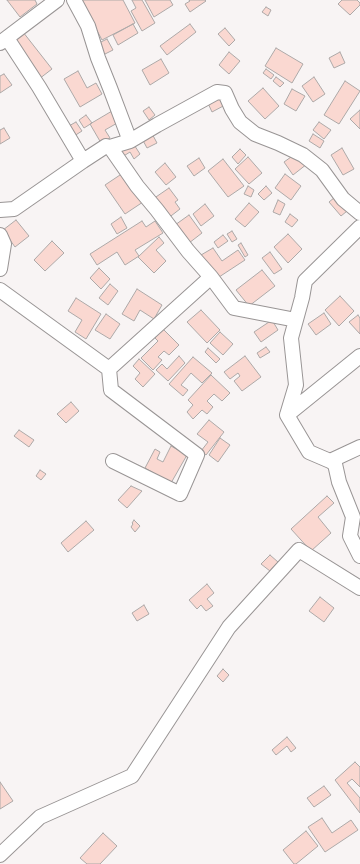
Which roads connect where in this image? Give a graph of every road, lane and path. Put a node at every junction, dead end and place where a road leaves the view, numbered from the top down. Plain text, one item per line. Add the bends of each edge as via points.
1 (57, 0) edge
2 (74, 0) edge
3 (3, 41) edge
4 (130, 141) junction
5 (110, 147) junction
6 (83, 161) junction
7 (0, 210) edge
8 (360, 213) edge
9 (360, 227) edge
10 (0, 235) edge
11 (0, 269) edge
12 (211, 277) junction
13 (0, 290) edge
14 (296, 320) junction
15 (360, 356) edge
16 (109, 369) junction
17 (287, 415) junction
18 (360, 447) edge
19 (330, 461) junction
20 (113, 462) dead end
21 (360, 556) edge
22 (360, 588) edge
23 (0, 855) edge

1 - 3 street
2 - 4 street via 88,26
3 - 6 street via 39,87
4 - 5 street
4 - 8 street via 217,92 225,93 240,122 255,134 303,155 322,170 343,199
5 - 6 street via 106,146
5 - 12 street via 188,251
6 - 7 street via 14,209
9 - 14 street via 305,281
10 - 11 street via 4,244
12 - 14 street via 234,308
12 - 16 street
13 - 16 street
14 - 17 street via 291,338 296,385
15 - 17 street
16 - 20 street via 111,390 197,455 180,494
17 - 19 street via 309,452
18 - 19 street
19 - 21 street via 335,464 339,482 353,517 350,536
22 - 23 street via 299,550 229,627 132,776 40,817

